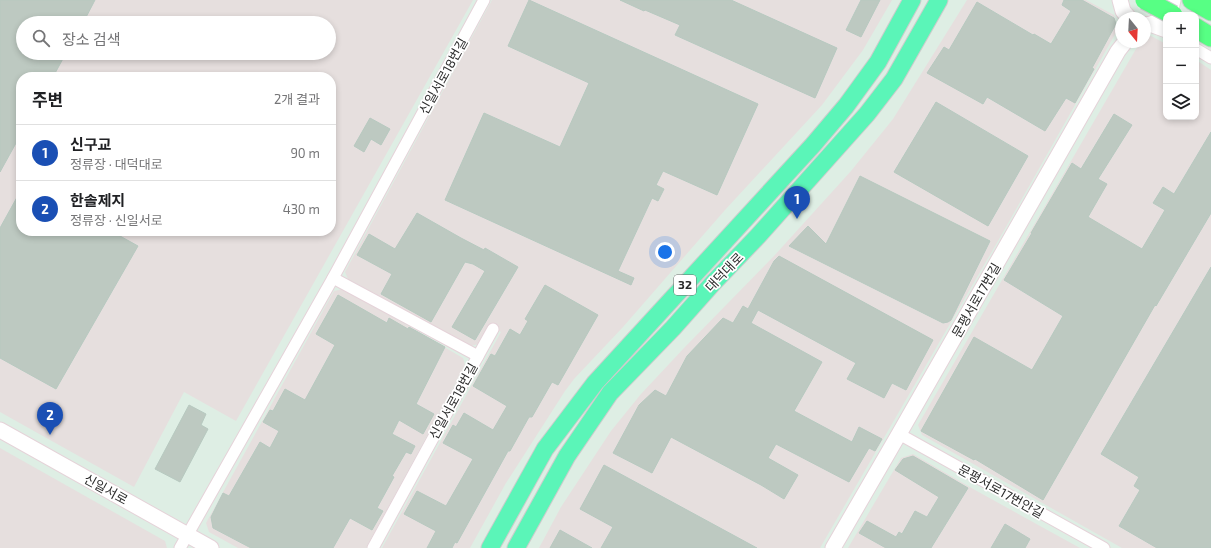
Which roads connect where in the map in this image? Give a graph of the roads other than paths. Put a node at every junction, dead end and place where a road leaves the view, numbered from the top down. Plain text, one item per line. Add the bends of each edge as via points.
1 (484, 0) edge
2 (905, 0) edge
3 (912, 0) edge
4 (939, 0) edge
5 (1120, 0) edge
6 (1144, 0) edge
7 (1173, 0) edge
8 (1189, 0) edge
9 (1192, 0) edge
10 (1211, 11) edge
11 (1124, 12) edge
12 (1170, 12) edge
13 (1211, 14) edge
14 (902, 17) junction
15 (1163, 18) edge
16 (1163, 22) edge
17 (1151, 24) edge
18 (1199, 30) edge
19 (1199, 34) edge
20 (1211, 37) edge
21 (1211, 40) edge
22 (1119, 48) edge
23 (1199, 51) edge
24 (1211, 58) edge
25 (333, 278) junction
26 (493, 329) dead end
27 (478, 356) junction
28 (0, 430) edge
29 (899, 434) junction
30 (184, 542) edge
31 (212, 548) edge
32 (373, 548) edge
33 (490, 548) edge
34 (516, 548) edge
35 (833, 548) edge
36 (1104, 548) edge

1 - 25 street, 신일서로18번길
2 - 14 street
3 - 14 main road, 대덕대로 / 32
4 - 34 main road, 대덕대로 / 32 via 894,79 867,114 758,236 610,393 566,456
5 - 11 street
6 - 15 highway, bridge
7 - 12 street
8 - 13 street
9 - 10 highway
14 - 33 main road, 대덕대로 / 32 via 878,62 846,106 595,383 545,449
16 - 17 street
18 - 20 highway
19 - 21 street
22 - 29 street, 문평서로17번길
23 - 24 street
25 - 27 street, 신일서로18번길
25 - 30 street, 신일서로18번길
26 - 27 street
27 - 32 street, 신일서로18번길
28 - 30 street, 신일서로
29 - 35 street, 문평서로17번길
29 - 36 street, 문평서로17번안길
30 - 31 street, 신일서로

